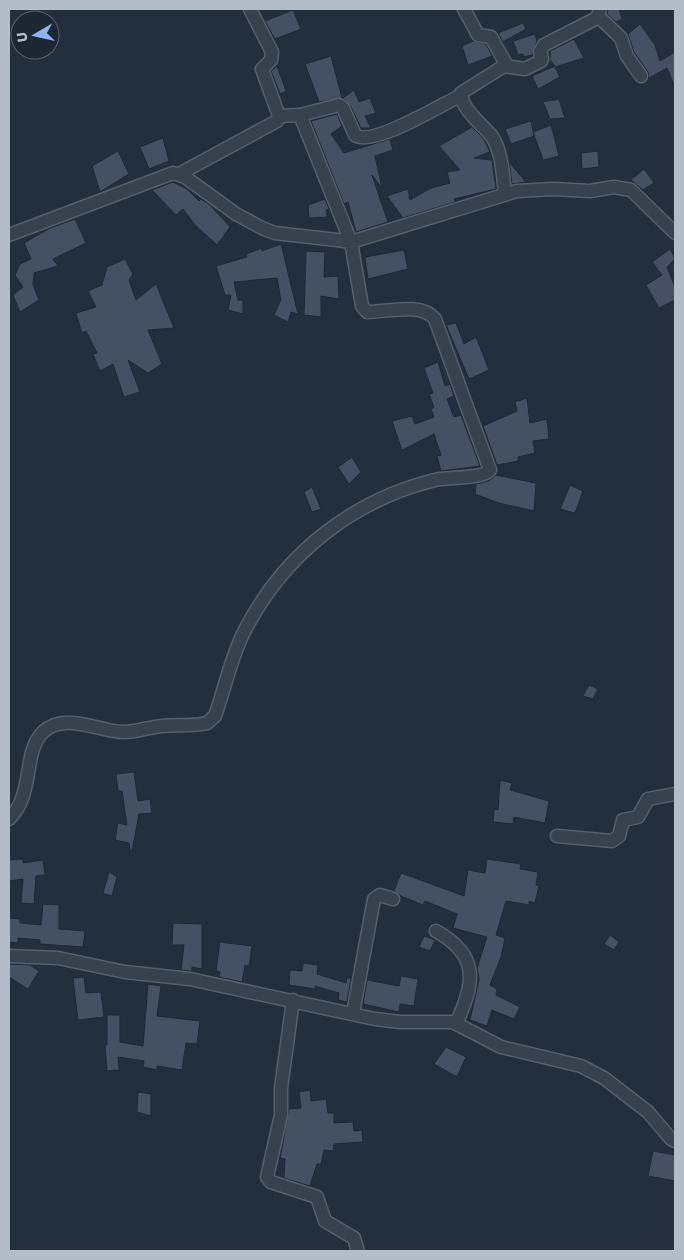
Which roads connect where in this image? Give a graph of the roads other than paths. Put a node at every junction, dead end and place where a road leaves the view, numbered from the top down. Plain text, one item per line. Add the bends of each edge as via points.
1 (250, 9) edge
2 (464, 9) edge
3 (599, 13) edge
4 (507, 66) junction
5 (641, 76) dead end
6 (460, 96) junction
7 (300, 115) junction
8 (279, 116) junction
9 (179, 174) junction
10 (505, 194) junction
11 (675, 233) edge
12 (9, 235) edge
13 (351, 242) junction
14 (675, 794) edge
15 (9, 819) edge
16 (557, 836) dead end
17 (393, 899) dead end
18 (436, 931) dead end
19 (9, 956) edge
20 (293, 1000) junction
21 (353, 1013) junction
22 (456, 1024) junction
23 (675, 1141) edge
24 (358, 1251) edge

1 - 8 street via 272,52 271,60 262,69
2 - 4 street via 478,35 491,37
3 - 4 street via 548,42 541,48 542,60 527,68
3 - 5 street via 621,38 627,56
4 - 6 street via 463,91
6 - 7 street via 398,129 362,137 355,135 341,106
6 - 10 street via 493,138
7 - 8 street
7 - 13 street
8 - 9 street via 277,121
9 - 12 street via 167,174 126,193
9 - 13 street via 236,214 274,233
10 - 11 street via 526,190 590,191 622,187 639,196
10 - 13 street
13 - 15 street via 362,306 367,312 420,310 430,312 435,319 489,464 488,473 438,479 406,488 379,499 330,528 306,547 273,586 245,630 215,716 207,723 123,732 73,723 59,724 43,732 35,743 24,797 19,809
14 - 16 street via 648,799 638,817 623,820 620,832 612,841
17 - 21 street via 380,895 374,899
18 - 22 street via 456,945 470,968 472,980
19 - 20 street via 67,959
20 - 21 street
20 - 24 street via 281,1088 281,1115 267,1177 271,1182 317,1197 325,1221 354,1238
21 - 22 street via 400,1022
22 - 23 street via 501,1047 580,1066 604,1078 648,1112

